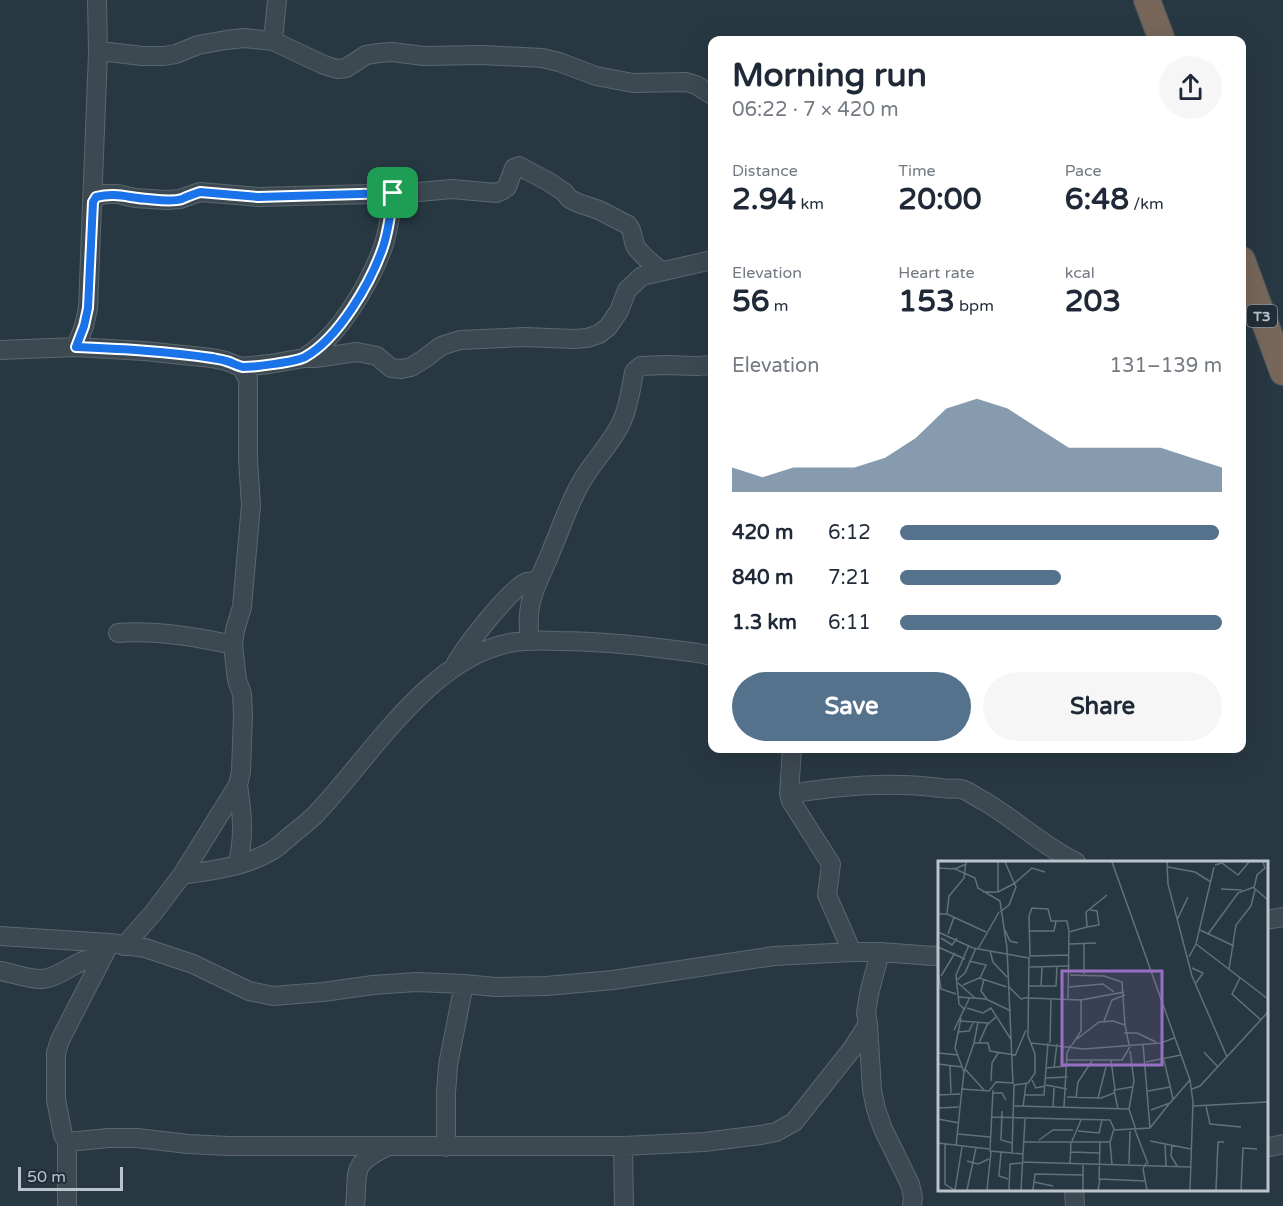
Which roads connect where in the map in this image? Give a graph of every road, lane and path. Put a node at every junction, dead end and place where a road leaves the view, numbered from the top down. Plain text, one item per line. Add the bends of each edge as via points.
1 (97, 0) edge
2 (277, 0) edge
3 (1147, 0) edge
4 (1160, 36) edge
5 (273, 41) junction
6 (98, 53) junction
7 (708, 92) edge
8 (393, 193) junction
9 (93, 202) junction
10 (708, 261) edge
11 (661, 271) junction
12 (1246, 271) edge
13 (76, 347) junction
14 (0, 350) edge
15 (304, 358) junction
16 (708, 365) edge
17 (241, 367) junction
18 (1283, 372) edge
19 (537, 582) junction
20 (118, 633) dead end
21 (530, 640) junction
22 (233, 645) junction
23 (708, 655) edge
24 (452, 668) junction
25 (792, 753) edge
26 (238, 784) junction
27 (789, 794) junction
28 (1074, 861) edge
29 (237, 865) junction
30 (182, 875) junction
31 (1283, 917) edge
32 (1268, 920) edge
33 (0, 936) edge
34 (113, 947) junction
35 (852, 952) junction
36 (880, 952) junction
37 (938, 955) edge
38 (0, 971) edge
39 (464, 984) junction
40 (868, 1024) junction
41 (67, 1142) junction
42 (1283, 1144) edge
43 (623, 1146) junction
44 (386, 1147) junction
45 (446, 1147) junction
46 (1268, 1148) edge
47 (1074, 1191) edge
48 (67, 1206) edge
49 (355, 1206) edge
50 (624, 1206) edge
51 (912, 1206) edge
52 (1075, 1206) edge

1 - 6 street
2 - 5 street
3 - 4 highway
5 - 6 street via 226,40 164,56
5 - 7 street via 337,69 346,68 366,55 392,52 542,58 596,76 633,83 686,82
6 - 9 street
8 - 9 street via 258,197 200,192 167,200 105,194
8 - 11 street via 452,189 496,193 507,187 514,168 519,166 570,199 628,225 638,250
8 - 15 street via 383,247 357,300 326,341
9 - 13 street via 88,308
10 - 11 street
11 - 15 street via 642,276 632,284 608,327 586,338 460,340 401,369 391,368 377,356 357,352
12 - 18 highway, T3
13 - 14 street
13 - 17 street via 212,358
15 - 17 street
16 - 19 street via 641,366 634,372 621,423 579,485
17 - 22 street via 248,379 251,505 242,607
19 - 21 street via 527,616
19 - 24 street via 527,582 516,590
20 - 22 street via 135,631
21 - 23 street via 602,641
21 - 24 street via 476,654
22 - 26 street via 243,715
24 - 29 street via 418,698 314,817 275,849
25 - 27 street
26 - 29 street via 242,824
26 - 30 street
27 - 28 street via 874,785 962,789
27 - 35 street via 831,864 827,895
29 - 30 street
30 - 34 street via 154,912
31 - 32 street
33 - 34 street
34 - 38 street via 44,979
34 - 39 street via 145,948 193,964 249,991 273,996 416,982
34 - 41 street via 56,1053 56,1100
35 - 36 street
35 - 39 street via 774,956 546,986
36 - 37 street
36 - 40 street via 869,994
39 - 45 street via 448,1065
40 - 43 street via 803,1112 776,1132 704,1142
40 - 51 street via 876,1109 910,1184
41 - 44 street via 118,1138 208,1145
41 - 48 street
42 - 46 street
43 - 45 street
43 - 50 street
44 - 45 street
44 - 49 street via 361,1163 356,1174
47 - 52 street

